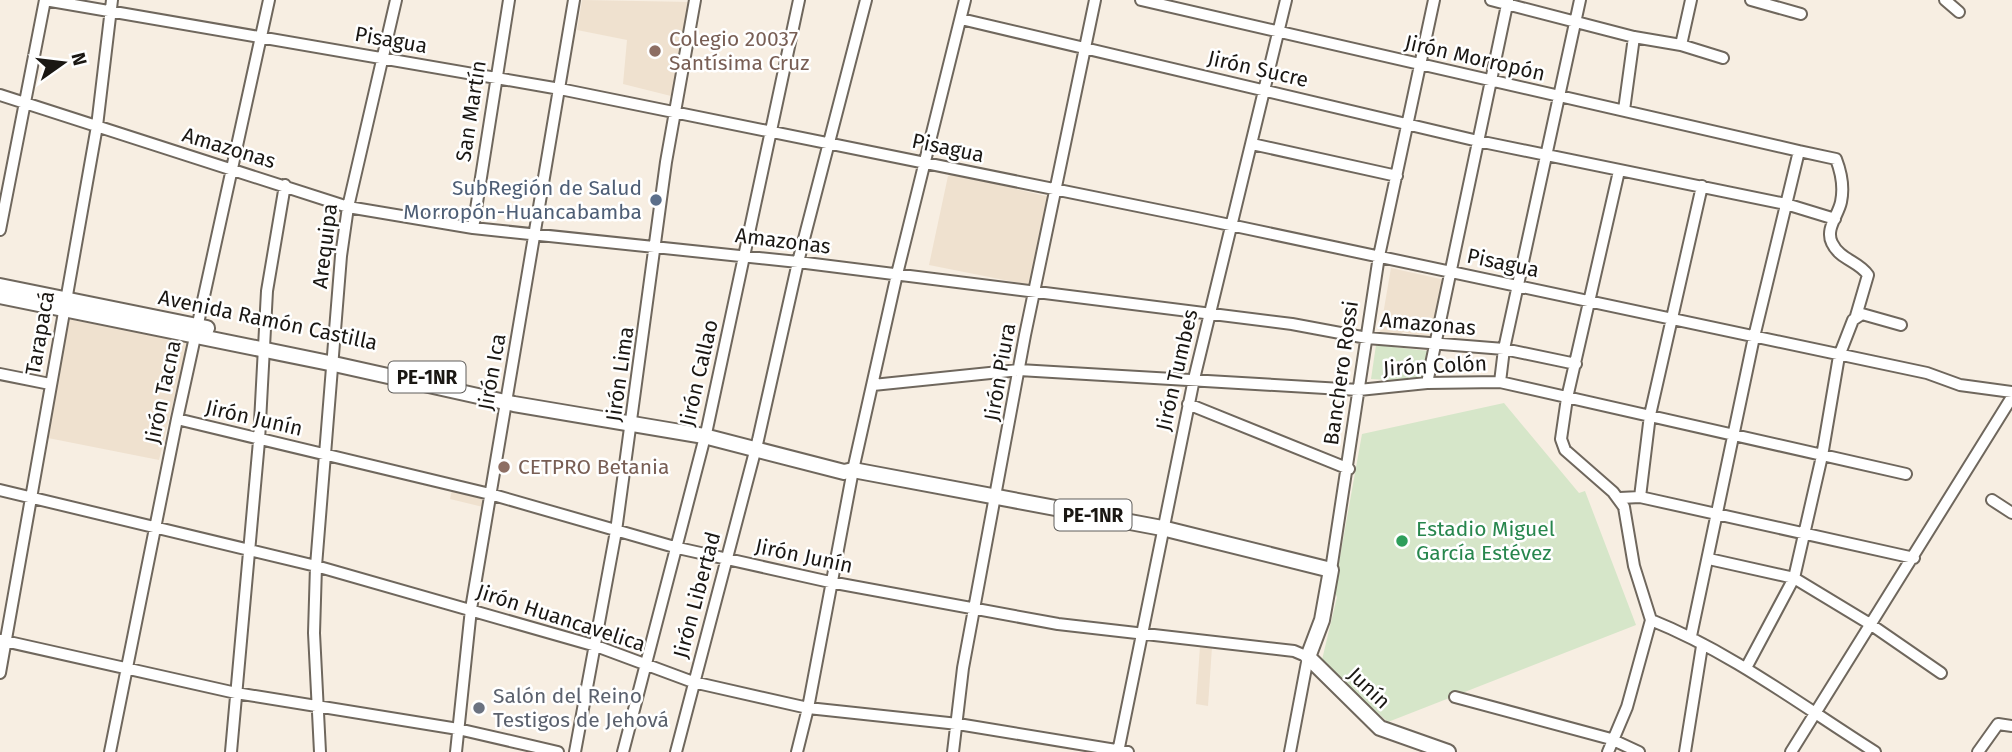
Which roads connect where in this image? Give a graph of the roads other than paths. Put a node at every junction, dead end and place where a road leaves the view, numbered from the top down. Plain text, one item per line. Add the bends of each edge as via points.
1 (45, 0) edge
2 (112, 0) edge
3 (269, 0) edge
4 (396, 0) edge
5 (509, 0) edge
6 (573, 0) edge
7 (695, 0) edge
8 (799, 0) edge
9 (866, 0) edge
10 (965, 0) edge
11 (1096, 0) edge
12 (1141, 0) edge
13 (1286, 0) edge
14 (1434, 0) edge
15 (1490, 0) edge
16 (1580, 0) edge
17 (1691, 0) edge
18 (1751, 0) edge
19 (1945, 0) edge
20 (1508, 2) edge
21 (1959, 12) dead end
22 (111, 13) junction
23 (1801, 14) dead end
24 (961, 19) junction
25 (1574, 23) junction
26 (1279, 31) junction
27 (262, 37) junction
28 (1634, 37) junction
29 (1681, 45) junction
30 (1085, 47) junction
31 (383, 58) junction
32 (1723, 58) dead end
33 (1421, 65) junction
34 (495, 79) junction
35 (1492, 83) junction
36 (560, 89) junction
37 (1265, 89) junction
38 (0, 95) edge
39 (1559, 97) junction
40 (23, 102) junction
41 (1624, 110) junction
42 (674, 113) junction
43 (1408, 124) junction
44 (97, 126) junction
45 (769, 130) junction
46 (1478, 141) junction
47 (830, 142) junction
48 (1252, 145) junction
49 (1799, 151) junction
50 (1547, 154) junction
51 (926, 164) junction
52 (233, 171) junction
53 (1619, 171) junction
54 (1397, 176) junction
55 (285, 185) junction
56 (1702, 186) junction
57 (1056, 191) junction
58 (1786, 204) junction
59 (348, 206) junction
60 (1835, 219) junction
61 (1230, 226) junction
62 (473, 228) junction
63 (0, 230) edge
64 (536, 235) junction
65 (656, 248) junction
66 (745, 256) junction
67 (1379, 256) junction
68 (798, 262) junction
69 (1449, 271) junction
70 (897, 274) junction
71 (0, 286) edge
72 (1520, 286) junction
73 (1035, 293) junction
74 (0, 296) edge
75 (1589, 302) junction
76 (65, 305) junction
77 (1209, 315) junction
78 (1856, 316) junction
79 (1671, 317) junction
80 (1901, 325) dead end
81 (197, 330) junction
82 (1754, 337) junction
83 (1367, 338) junction
84 (1434, 345) junction
85 (262, 346) junction
86 (1504, 349) junction
87 (1839, 356) junction
88 (334, 360) junction
89 (1576, 364) junction
90 (1019, 370) junction
91 (0, 374) edge
92 (1194, 379) junction
93 (1500, 382) junction
94 (1427, 383) junction
95 (50, 384) junction
96 (873, 384) junction
97 (1359, 390) junction
98 (2012, 395) edge
99 (1567, 398) junction
100 (506, 399) junction
101 (1188, 404) junction
102 (1650, 415) junction
103 (177, 419) junction
104 (633, 423) junction
105 (706, 432) junction
106 (1735, 435) junction
107 (259, 441) junction
108 (757, 444) junction
109 (324, 453) junction
110 (1822, 456) junction
111 (1349, 469) junction
112 (853, 470) junction
113 (1906, 474) dead end
114 (0, 489) edge
115 (490, 494) junction
116 (30, 497) junction
117 (996, 497) junction
118 (1640, 497) junction
119 (1620, 498) junction
120 (1992, 500) dead end
121 (2012, 513) edge
122 (1714, 514) junction
123 (155, 526) junction
124 (1162, 528) junction
125 (616, 531) junction
126 (1803, 534) junction
127 (678, 548) junction
128 (247, 549) junction
129 (1914, 558) junction
130 (727, 559) junction
131 (1709, 559) junction
132 (316, 566) junction
133 (1331, 570) junction
134 (1794, 578) junction
135 (830, 582) junction
136 (471, 609) junction
137 (976, 611) junction
138 (1651, 620) junction
139 (1870, 624) junction
140 (1144, 636) junction
141 (1690, 636) junction
142 (3, 640) edge
143 (596, 646) junction
144 (1702, 646) junction
145 (1308, 657) junction
146 (648, 666) junction
147 (126, 667) junction
148 (1746, 668) junction
149 (0, 673) edge
150 (1941, 673) dead end
151 (693, 682) junction
152 (236, 693) junction
153 (1455, 696) dead end
154 (318, 705) junction
155 (808, 708) junction
156 (1814, 713) junction
157 (958, 724) junction
158 (2012, 726) edge
159 (458, 729) junction
160 (1611, 739) junction
161 (1122, 751) edge
162 (110, 752) edge
163 (231, 752) edge
164 (320, 752) edge
165 (456, 752) edge
166 (558, 752) edge
167 (575, 752) edge
168 (623, 752) edge
169 (676, 752) edge
170 (797, 752) edge
171 (953, 752) edge
172 (1290, 752) edge
173 (1448, 752) edge
174 (1608, 752) edge
175 (1639, 752) edge
176 (1685, 752) edge
177 (1791, 752) edge
178 (1875, 752) edge
179 (1978, 752) edge

1 - 22 street, Pisagua
1 - 40 street
2 - 22 street, Tarapacá
3 - 27 street, Jirón Tacna
4 - 31 street, Arequipa
5 - 34 street, San Martín
6 - 36 street, Jirón Ica
7 - 42 street, Jirón Lima
8 - 45 street, Jirón Callao
9 - 47 street, Jirón Libertad
10 - 24 street
11 - 30 street, Jirón Piura
12 - 26 street, Jirón Morropón
13 - 26 street, Jirón Tumbes
14 - 33 street, Banchero Rossi
15 - 20 street
16 - 25 street
17 - 29 street
18 - 23 street
19 - 21 street
20 - 25 street
20 - 35 street
22 - 27 street, Pisagua
22 - 44 street, Tarapacá
24 - 30 street, Jirón Sucre
24 - 51 street
25 - 28 street
25 - 39 street
26 - 33 street, Jirón Morropón
26 - 37 street, Jirón Tumbes
27 - 31 street, Pisagua
27 - 52 street, Jirón Tacna
28 - 29 street
28 - 41 street
29 - 32 street
30 - 37 street, Jirón Sucre
30 - 57 street, Jirón Piura
31 - 34 street, Pisagua
31 - 59 street, Arequipa
33 - 35 street, Jirón Morropón
33 - 43 street, Banchero Rossi
34 - 36 street, Pisagua
34 - 62 street, San Martín
35 - 39 street, Jirón Morropón
35 - 46 street
36 - 42 street, Pisagua
36 - 64 street, Jirón Ica
37 - 43 street, Jirón Sucre
37 - 48 street, Jirón Tumbes
38 - 40 street, Amazonas
39 - 41 street, Jirón Morropón
39 - 50 street
40 - 44 street, Amazonas
40 - 63 street
41 - 49 street, Jirón Morropón
42 - 45 street, Pisagua
42 - 65 street, Jirón Lima
43 - 46 street, Jirón Sucre
43 - 54 street, Banchero Rossi
44 - 52 street, Amazonas
44 - 76 street, Tarapacá
45 - 47 street, Pisagua
45 - 66 street, Jirón Callao
46 - 50 street, Jirón Sucre
46 - 69 street
47 - 51 street, Pisagua
47 - 68 street, Jirón Libertad
48 - 54 street
48 - 61 street, Jirón Tumbes
49 - 58 street
49 - 60 street, Jirón Morropón via 1836,159 1842,201
50 - 53 street, Jirón Sucre
50 - 72 street
51 - 57 street, Pisagua
51 - 70 street
52 - 55 street, Amazonas
52 - 81 street, Jirón Tacna
53 - 56 street, Jirón Sucre
53 - 75 street
54 - 67 street, Banchero Rossi
55 - 59 street, Amazonas
55 - 85 street
56 - 58 street, Jirón Sucre
56 - 79 street
57 - 61 street, Pisagua
57 - 73 street, Jirón Piura
58 - 60 street, Jirón Sucre
58 - 82 street
59 - 62 street, Amazonas
59 - 88 street, Arequipa
60 - 78 street via 1831,241 1839,254 1868,275
61 - 67 street, Pisagua
61 - 77 street, Jirón Tumbes
62 - 64 street, Amazonas
64 - 65 street, Amazonas
64 - 100 street, Jirón Ica
65 - 66 street, Amazonas
65 - 104 street, Jirón Lima
66 - 68 street, Amazonas
66 - 105 street, Jirón Callao
67 - 69 street, Pisagua
67 - 83 street, Banchero Rossi
68 - 70 street, Amazonas
68 - 108 street, Jirón Libertad
69 - 72 street, Pisagua
69 - 84 street
70 - 73 street, Amazonas
70 - 96 street
71 - 76 main road, Avenida Ramón Castilla / PE-1NR
72 - 75 street, Pisagua
72 - 86 street
73 - 77 street, Amazonas
73 - 90 street, Jirón Piura
74 - 76 main road, Avenida Ramón Castilla / PE-1NR
75 - 79 street, Pisagua
75 - 89 street
76 - 81 main road, Avenida Ramón Castilla / PE-1NR
76 - 95 street, Tarapacá
77 - 83 street, Amazonas
77 - 92 street, Jirón Tumbes
78 - 80 street
78 - 87 street
79 - 82 street, Pisagua
79 - 102 street
81 - 85 main road, Avenida Ramón Castilla / PE-1NR
81 - 103 street, Jirón Tacna
82 - 87 street, Pisagua
82 - 106 street
83 - 84 street, Amazonas
83 - 97 street, Banchero Rossi
84 - 86 street, Amazonas
84 - 94 street
85 - 88 main road, Avenida Ramón Castilla / PE-1NR
85 - 107 street
86 - 89 street, Amazonas
86 - 93 street
87 - 98 street, Pisagua
87 - 110 street
88 - 100 main road, Avenida Ramón Castilla / PE-1NR
88 - 109 street, Arequipa
89 - 99 street
90 - 92 street, Jirón Colón
90 - 96 street, Jirón Colón
90 - 117 street, Jirón Piura
91 - 95 street
92 - 97 street, Jirón Colón
92 - 101 street, Jirón Tumbes
93 - 94 street, Jirón Colón
93 - 99 street, Jirón Colón
94 - 97 street, Jirón Colón
95 - 116 street, Tarapacá
96 - 112 street
97 - 111 street, Banchero Rossi
98 - 129 street
99 - 102 street, Jirón Colón
99 - 119 street via 1562,445
100 - 104 main road, Avenida Ramón Castilla / PE-1NR
100 - 115 street, Jirón Ica
101 - 111 street
101 - 124 street, Jirón Tumbes
102 - 106 street, Jirón Colón
102 - 118 street
103 - 107 street, Jirón Junín
103 - 123 street, Jirón Tacna
104 - 105 main road, Avenida Ramón Castilla / PE-1NR
104 - 125 street, Jirón Lima
105 - 108 main road, Avenida Ramón Castilla / PE-1NR
105 - 127 street, Jirón Callao
106 - 110 street, Jirón Colón
106 - 122 street
107 - 109 street, Jirón Junín
107 - 128 street
108 - 112 main road, Avenida Ramón Castilla / PE-1NR
108 - 130 street, Jirón Libertad
109 - 115 street, Jirón Junín
109 - 132 street, Arequipa
110 - 113 street, Jirón Colón
110 - 126 street
111 - 133 street, Banchero Rossi
112 - 117 main road, Avenida Ramón Castilla / PE-1NR
112 - 135 street
114 - 116 street, Jirón Huancavelica
115 - 125 street, Jirón Junín
115 - 136 street, Jirón Ica
116 - 123 street, Jirón Huancavelica
116 - 142 street, Tarapacá
117 - 124 main road, Avenida Ramón Castilla / PE-1NR
117 - 137 street, Jirón Piura
118 - 119 street
118 - 122 street
119 - 138 street
120 - 121 street
122 - 126 street
122 - 131 street
123 - 128 street, Jirón Huancavelica
123 - 147 street, Jirón Tacna
124 - 133 main road, Avenida Ramón Castilla / PE-1NR
124 - 140 street, Jirón Tumbes
125 - 127 street, Jirón Junín
125 - 143 street, Jirón Lima
126 - 129 street
126 - 134 street
127 - 130 street, Jirón Junín
127 - 146 street, Jirón Callao
128 - 132 street, Jirón Huancavelica
128 - 152 street
129 - 139 street
130 - 135 street, Jirón Junín
130 - 151 street, Jirón Libertad
131 - 134 street
131 - 141 street
132 - 136 street, Jirón Huancavelica
132 - 154 street, Arequipa
133 - 145 main road, Banchero Rossi via 1322,620
134 - 139 street
134 - 148 street
135 - 137 street, Jirón Junín
135 - 155 street
136 - 143 street, Jirón Huancavelica
136 - 159 street, Jirón Ica
137 - 140 street, Jirón Junín
137 - 157 street, Jirón Piura via 963,668
138 - 141 street
138 - 160 street via 1627,707
139 - 150 street
139 - 156 street
140 - 145 street, Jirón Junín via 1294,651
140 - 161 street, Jirón Tumbes
141 - 144 street
142 - 147 street
142 - 149 street, Tarapacá
143 - 146 street, Jirón Huancavelica
143 - 167 street, Jirón Lima
144 - 148 street
144 - 176 street
145 - 172 street, Banchero Rossi
145 - 173 main road, Junín via 1380,728
146 - 151 street, Jirón Huancavelica
146 - 168 street, Jirón Callao
147 - 152 street
147 - 162 street, Jirón Tacna
148 - 156 street
151 - 155 street, Jirón Huancavelica
151 - 169 street, Jirón Libertad
152 - 154 street
152 - 163 street
153 - 160 street
154 - 159 street
154 - 164 street, Arequipa
155 - 157 street, Jirón Huancavelica
155 - 170 street
156 - 177 street
156 - 178 street
157 - 161 street, Jirón Huancavelica
157 - 171 street, Jirón Piura
158 - 179 street via 1998,724
159 - 165 street, Jirón Ica
159 - 166 street
160 - 174 street
160 - 175 street

